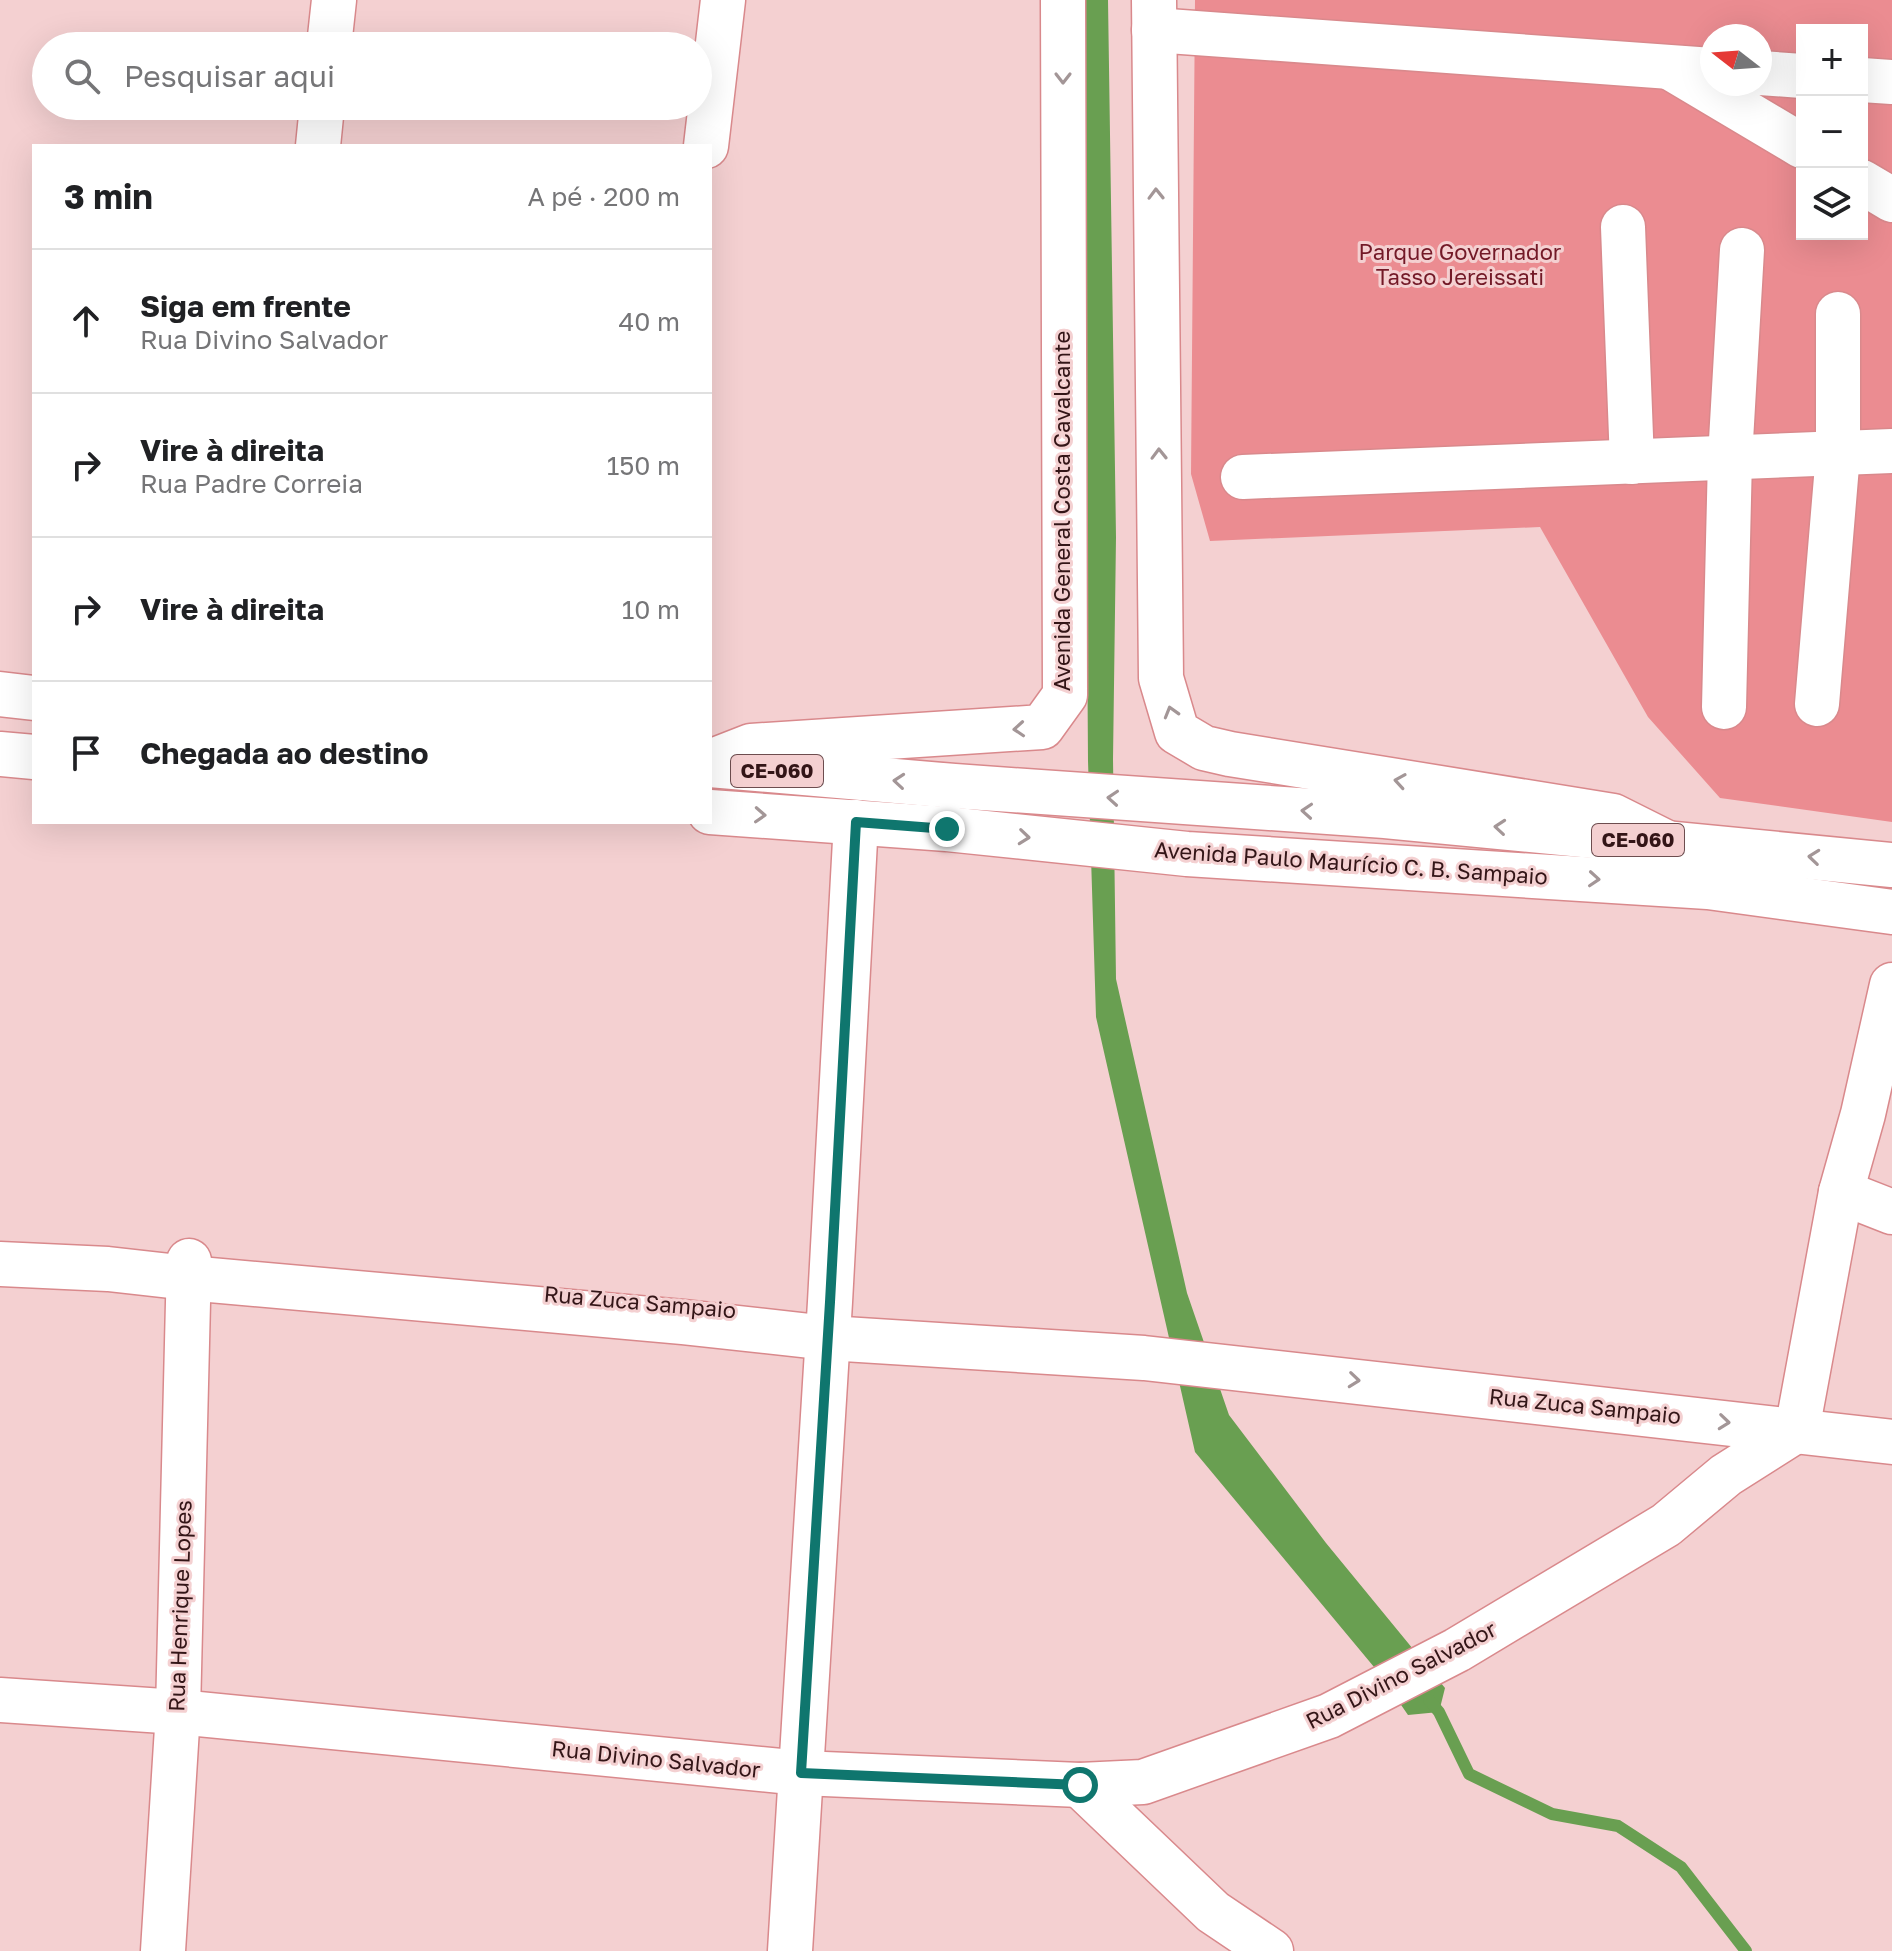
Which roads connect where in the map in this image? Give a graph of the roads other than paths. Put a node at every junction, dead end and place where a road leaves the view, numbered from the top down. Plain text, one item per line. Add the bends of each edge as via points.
1 (334, 0) edge
2 (723, 0) edge
3 (1063, 0) edge
4 (1154, 15) edge
5 (331, 32) edge
6 (1669, 67) junction
7 (1700, 69) edge
8 (1772, 74) edge
9 (1796, 76) edge
10 (1868, 80) edge
11 (1892, 82) edge
12 (712, 94) edge
13 (321, 120) edge
14 (709, 120) edge
15 (1796, 142) edge
16 (318, 144) edge
17 (706, 144) edge
18 (1868, 186) edge
19 (1892, 200) edge
20 (1623, 227) dead end
21 (1742, 250) dead end
22 (1838, 314) dead end
23 (1892, 451) edge
24 (1838, 454) junction
25 (1730, 458) junction
26 (1632, 462) junction
27 (1243, 477) dead end
28 (0, 694) edge
29 (32, 698) edge
30 (1817, 704) dead end
31 (1724, 707) dead end
32 (0, 754) edge
33 (32, 757) edge
34 (712, 763) edge
35 (712, 764) edge
36 (712, 812) edge
37 (856, 822) junction
38 (1665, 842) junction
39 (1892, 865) edge
40 (1892, 912) edge
41 (1892, 993) edge
42 (1841, 1192) junction
43 (1892, 1212) edge
44 (0, 1248) edge
45 (0, 1264) edge
46 (189, 1270) junction
47 (828, 1330) junction
48 (1797, 1430) junction
49 (1892, 1442) edge
50 (0, 1700) edge
51 (178, 1712) junction
52 (801, 1773) junction
53 (1080, 1785) junction
54 (163, 1951) edge
55 (790, 1951) edge
56 (1271, 1951) edge

1 - 5 street
2 - 12 street
3 -> 34 street, Avenida General Costa Cavalcante via 1065,695 1042,727 751,746
4 - 6 street
38 -> 4 street via 1613,816 1230,754 1204,748 1177,732 1161,678
6 - 7 street
6 - 15 street
8 - 9 street
10 - 11 street
13 - 16 street
14 - 17 street
18 - 19 street
20 - 26 street
21 - 25 street
22 - 24 street
23 - 24 street
24 - 25 street
24 - 30 street
25 - 26 street
25 - 31 street
26 - 27 street
28 - 29 street
32 - 33 street
38 -> 35 street, Avenida Paulo Maurício C. B. Sampaio / CE-060
36 -> 37 street, Avenida Paulo Maurício C. B. Sampaio / CE-060
37 -> 40 street, Avenida Paulo Maurício C. B. Sampaio / CE-060 via 1187,854 1708,887
37 - 47 street
39 -> 38 street, Avenida Paulo Maurício C. B. Sampaio / CE-060
41 - 42 street
42 - 43 street
42 - 48 street
44 - 46 street, Rua Zuca Sampaio via 106,1253
45 - 46 street, Rua Zuca Sampaio
46 - 47 street, Rua Zuca Sampaio
46 - 51 street, Rua Henrique Lopes
47 -> 48 street, Rua Zuca Sampaio via 1136,1347 1277,1372
47 - 52 street
48 - 49 street, Rua Zuca Sampaio
48 - 53 street, Rua Divino Salvador via 1726,1475 1666,1525 1457,1650 1329,1716 1143,1782
50 - 51 street, Rua Divino Salvador
51 - 52 street, Rua Divino Salvador
51 - 54 street, Rua Henrique Lopes
52 - 53 street, Rua Divino Salvador
52 - 55 street
53 - 56 street via 1213,1912

